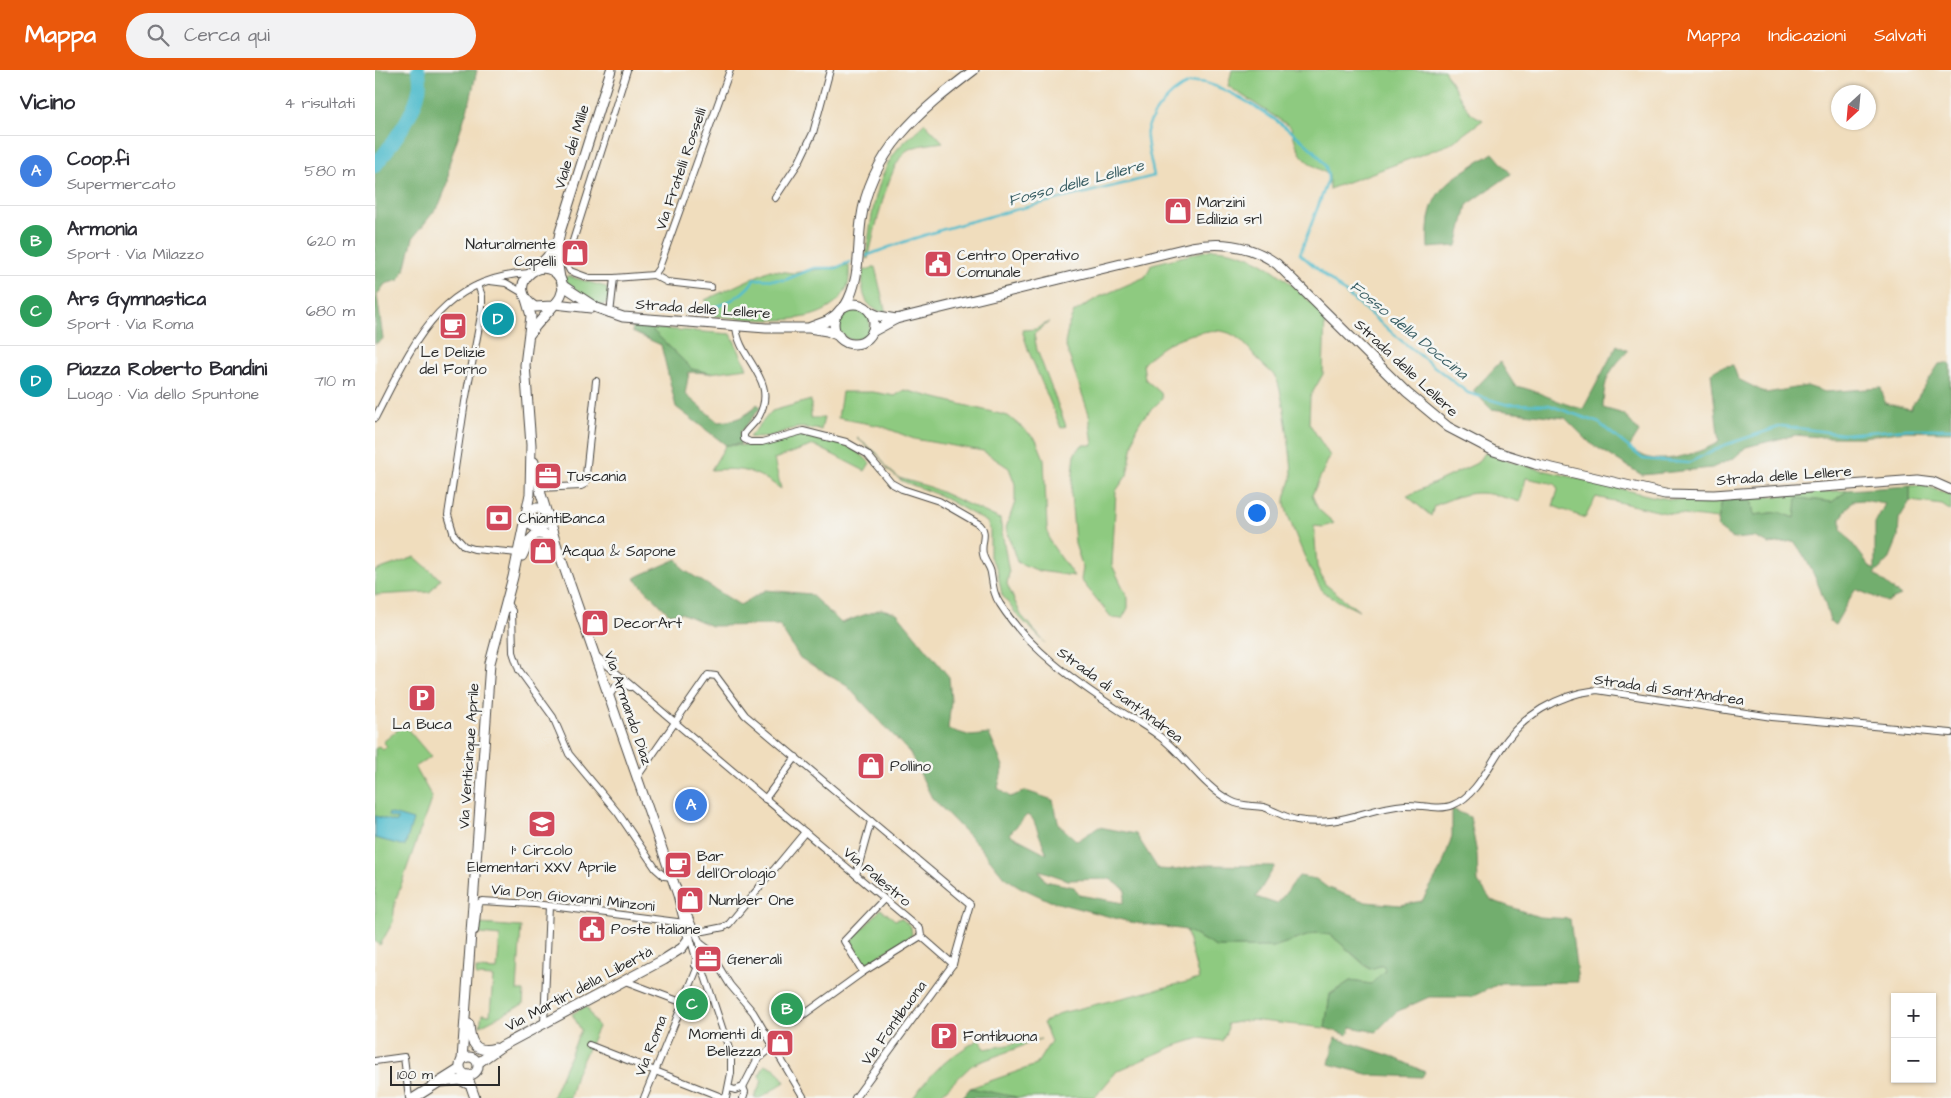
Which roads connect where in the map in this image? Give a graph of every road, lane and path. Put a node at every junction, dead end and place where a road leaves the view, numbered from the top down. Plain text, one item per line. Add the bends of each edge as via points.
1 (611, 70) edge
2 (627, 70) edge
3 (730, 70) edge
4 (830, 70) edge
5 (974, 70) edge
6 (775, 198) dead end
7 (560, 232) junction
8 (533, 271) junction
9 (654, 275) junction
10 (614, 278) junction
11 (489, 281) junction
12 (561, 281) junction
13 (856, 281) junction
14 (478, 285) junction
15 (711, 287) dead end
16 (524, 296) junction
17 (553, 305) junction
18 (845, 306) junction
19 (597, 308) junction
20 (866, 309) junction
21 (610, 314) junction
22 (837, 314) junction
23 (897, 319) junction
24 (736, 326) junction
25 (809, 328) junction
26 (872, 332) junction
27 (529, 336) junction
28 (839, 336) junction
29 (596, 382) dead end
30 (375, 418) edge
31 (531, 445) junction
32 (540, 488) junction
33 (1951, 490) edge
34 (530, 494) junction
35 (548, 515) junction
36 (527, 516) junction
37 (557, 547) junction
38 (518, 553) junction
39 (513, 577) junction
40 (505, 602) junction
41 (594, 653) junction
42 (634, 689) junction
43 (609, 696) junction
44 (674, 723) junction
45 (1951, 733) edge
46 (796, 757) junction
47 (637, 777) junction
48 (765, 799) junction
49 (871, 821) junction
50 (805, 832) junction
51 (856, 875) junction
52 (672, 877) junction
53 (678, 895) junction
54 (884, 899) junction
55 (549, 906) junction
56 (685, 923) junction
57 (704, 930) dead end
58 (921, 936) junction
59 (689, 937) junction
60 (700, 943) junction
61 (469, 950) junction
62 (700, 961) junction
63 (953, 964) junction
64 (863, 972) junction
65 (692, 976) junction
66 (625, 981) junction
67 (465, 1002) junction
68 (681, 1002) junction
69 (795, 1021) dead end
70 (544, 1023) junction
71 (501, 1046) junction
72 (589, 1046) dead end
73 (773, 1047) junction
74 (375, 1061) edge
75 (478, 1063) junction
76 (461, 1064) junction
77 (655, 1071) junction
78 (469, 1080) junction
79 (437, 1083) junction
80 (743, 1087) junction
81 (729, 1088) junction
82 (409, 1098) edge
83 (414, 1098) edge
84 (475, 1098) edge
85 (644, 1098) edge
86 (725, 1098) edge
87 (743, 1098) edge
88 (804, 1098) edge
89 (855, 1098) edge

1 - 7 main road, Viale dei Mille
2 - 10 street via 567,263 571,271 585,277
3 - 9 street, Via Fratelli Rosselli
4 - 6 street via 813,133 799,162
5 - 13 main road via 910,122 894,139 879,164 863,205
7 - 8 main road, Viale dei Mille via 548,256
7 - 12 main road, Viale dei Mille via 556,254
8 - 11 street
8 - 12 main road via 547,269
8 - 16 main road, Via Armando Diaz via 523,282
9 - 10 street
9 - 15 street via 664,281
10 - 21 street
11 - 14 street
11 - 16 street via 506,284
12 - 17 main road via 561,296
12 - 19 main road, Strada delle Lellere
13 - 18 main road
13 - 20 main road
14 - 30 street via 454,298 432,318 412,347
14 - 38 street via 482,310 448,519 456,537 466,547
16 - 17 main road via 535,307
16 - 27 main road, Via Armando Diaz via 531,316
17 - 19 main road, Strada delle Lellere
17 - 27 main road
18 - 20 main road via 857,304
18 - 22 main road
19 - 21 main road, Strada delle Lellere
20 - 23 main road, Strada delle Lellere via 879,316
20 - 26 main road via 874,322
21 - 24 main road, Strada delle Lellere
22 - 25 main road, Strada delle Lellere via 827,322
22 - 28 main road via 834,326
23 - 26 main road, Strada delle Lellere
23 - 33 main road, Strada delle Lellere via 1191,247 1230,245 1255,251 1277,264 1407,392 1448,427 1494,451 1535,464 1665,494 1714,495 1917,480 1933,482
24 - 25 main road, Strada delle Lellere
24 - 45 street, Strada di Sant'Andrea via 758,373 765,397 759,415 744,434 744,439 762,442 803,431 846,442 867,454 891,483 939,501 979,524 985,535 983,555 991,572 995,594 1029,640 1045,656 1116,709 1159,736 1220,794 1243,806 1264,808 1291,819 1322,823 1403,805 1452,806 1477,786 1511,733 1539,710 1556,699 1597,690 1772,717
25 - 28 main road, Strada delle Lellere
26 - 28 main road via 857,344
27 - 31 main road, Via Armando Diaz via 525,369
29 - 32 street via 585,484
31 - 32 main road, Via Armando Diaz
31 - 34 main road, Via Armando Diaz
32 - 34 main road
32 - 35 main road, Via Armando Diaz
34 - 36 main road, Via Armando Diaz
35 - 36 main road via 540,508 534,508
35 - 36 main road via 541,527 531,526
35 - 37 main road, Via Armando Diaz
36 - 38 main road, Via Venticinque Aprile
37 - 39 main road via 546,535 534,535 526,545
37 - 41 main road, Via Armando Diaz
38 - 39 main road, Via Venticinque Aprile
39 - 40 main road, Via Venticinque Aprile
40 - 52 street via 512,611 516,664 553,717 569,754 621,818 656,870
40 - 61 main road, Via Venticinque Aprile via 490,663
41 - 42 street, Via Palestro
41 - 43 main road, Via Armando Diaz
42 - 43 street via 618,685
42 - 44 street, Via Palestro
43 - 47 main road, Via Armando Diaz
44 - 46 street via 708,675 712,674 719,678 739,709
44 - 47 street
44 - 48 street, Via Palestro
46 - 48 street
46 - 49 street
47 - 52 main road, Via Armando Diaz
48 - 50 street, Via Palestro
49 - 51 street
49 - 63 street via 970,904
50 - 51 street, Via Palestro
50 - 57 street via 731,922 724,927
51 - 54 street, Via Palestro
52 - 53 main road, Via Armando Diaz
53 - 56 main road, Via Armando Diaz
53 - 60 street, Via Roma
54 - 58 street, Via Palestro via 920,929
54 - 64 street via 844,941
55 - 56 street, Via Don Giovanni Minzoni
55 - 61 street, Via Don Giovanni Minzoni via 480,901
55 - 70 street
56 - 59 main road, Via Armando Diaz
58 - 63 street, Via Palestro
58 - 64 street
59 - 65 street, Via Roma via 696,958
59 - 66 main road, Via Martiri della Libertà via 686,944 675,952
60 - 62 street, Via Roma
60 - 73 street via 708,949 730,985 753,1012
61 - 67 main road, Via Venticinque Aprile
62 - 65 street, Via Roma
62 - 81 street via 731,1055
63 - 89 street, Via Fontibuona
64 - 69 street
65 - 68 street, Via Roma
66 - 68 street
66 - 70 main road, Via Martiri della Libertà
67 - 71 main road via 473,1044 485,1050
67 - 76 main road, Via Venticinque Aprile
68 - 77 street, Via Roma
70 - 71 main road, Via Martiri della Libertà
71 - 75 main road, Via Martiri della Libertà
72 - 77 street
73 - 80 street via 757,1060
73 - 88 street
74 - 82 street via 404,1057
75 - 76 main road via 469,1056
75 - 78 main road, Via Martiri della Libertà
76 - 78 main road
76 - 79 main road
77 - 85 street, Via Roma
77 - 86 street
78 - 79 main road
78 - 84 main road
79 - 83 main road
80 - 81 street
80 - 87 street
81 - 86 street

